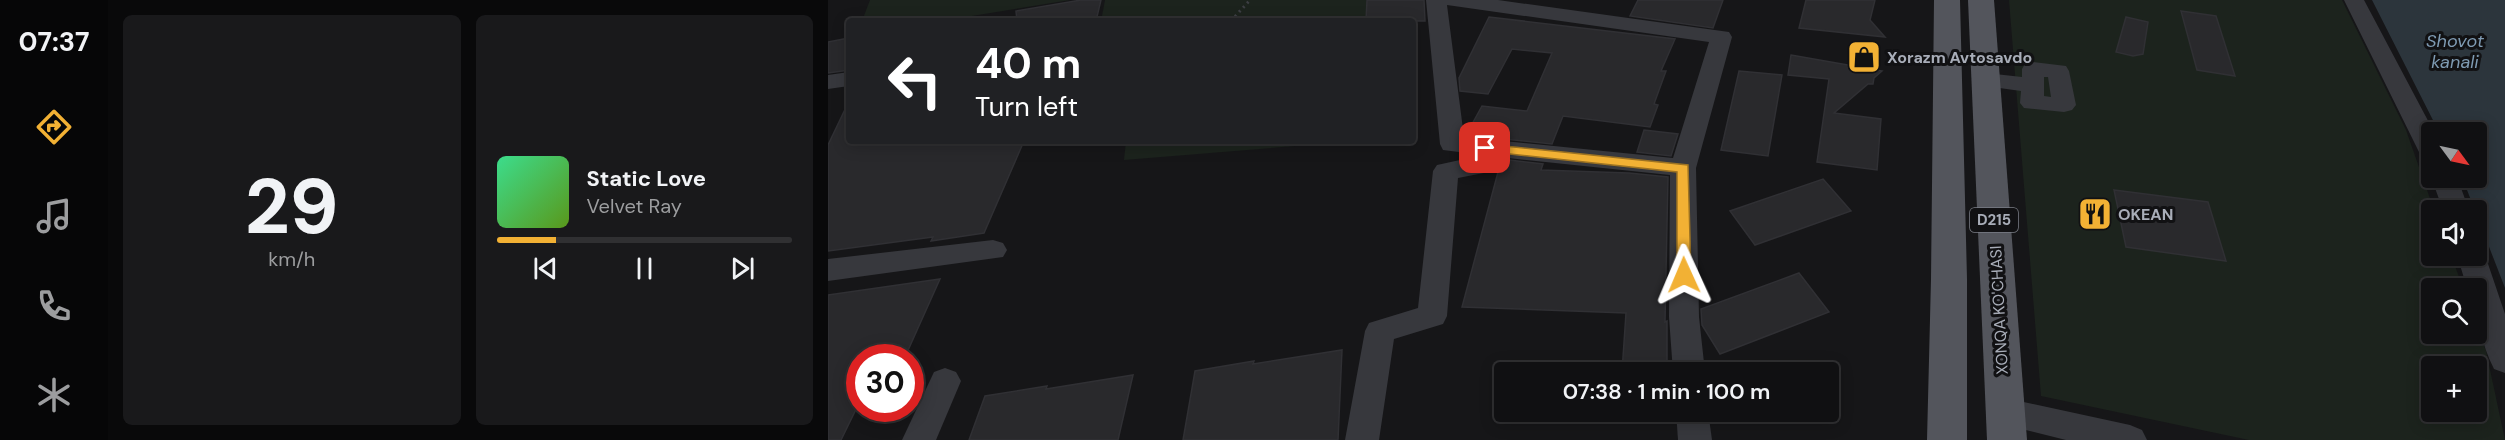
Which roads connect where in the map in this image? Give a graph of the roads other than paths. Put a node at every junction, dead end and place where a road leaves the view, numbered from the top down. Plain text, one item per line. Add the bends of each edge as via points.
1 (1436, 0) edge
2 (1454, 0) edge
3 (1947, 0) edge
4 (1981, 0) edge
5 (2354, 0) edge
6 (846, 79) edge
7 (1986, 80) junction
8 (828, 82) edge
9 (2033, 85) dead end
10 (2421, 131) edge
11 (1501, 150) junction
12 (1683, 168) junction
13 (993, 250) dead end
14 (2475, 266) edge
15 (828, 270) edge
16 (2505, 360) edge
17 (1688, 362) edge
18 (945, 381) dead end
19 (1693, 422) edge
20 (2006, 426) edge
21 (919, 440) edge
22 (1362, 440) edge
23 (1695, 440) edge
24 (1947, 440) edge
25 (2130, 440) edge

1 - 11 street via 1452,144
2 - 12 street via 1721,37
3 - 24 main road, D215
4 - 7 main road, XONQA KO'CHASI / D215
5 - 10 street
6 - 8 street
7 - 9 street
7 - 20 main road, XONQA KO'CHASI / D215
11 - 12 street
11 - 22 street via 1490,164 1446,171 1432,316 1380,331
12 - 17 street
13 - 15 street
14 - 16 street
18 - 21 street
19 - 23 street
20 - 25 street

